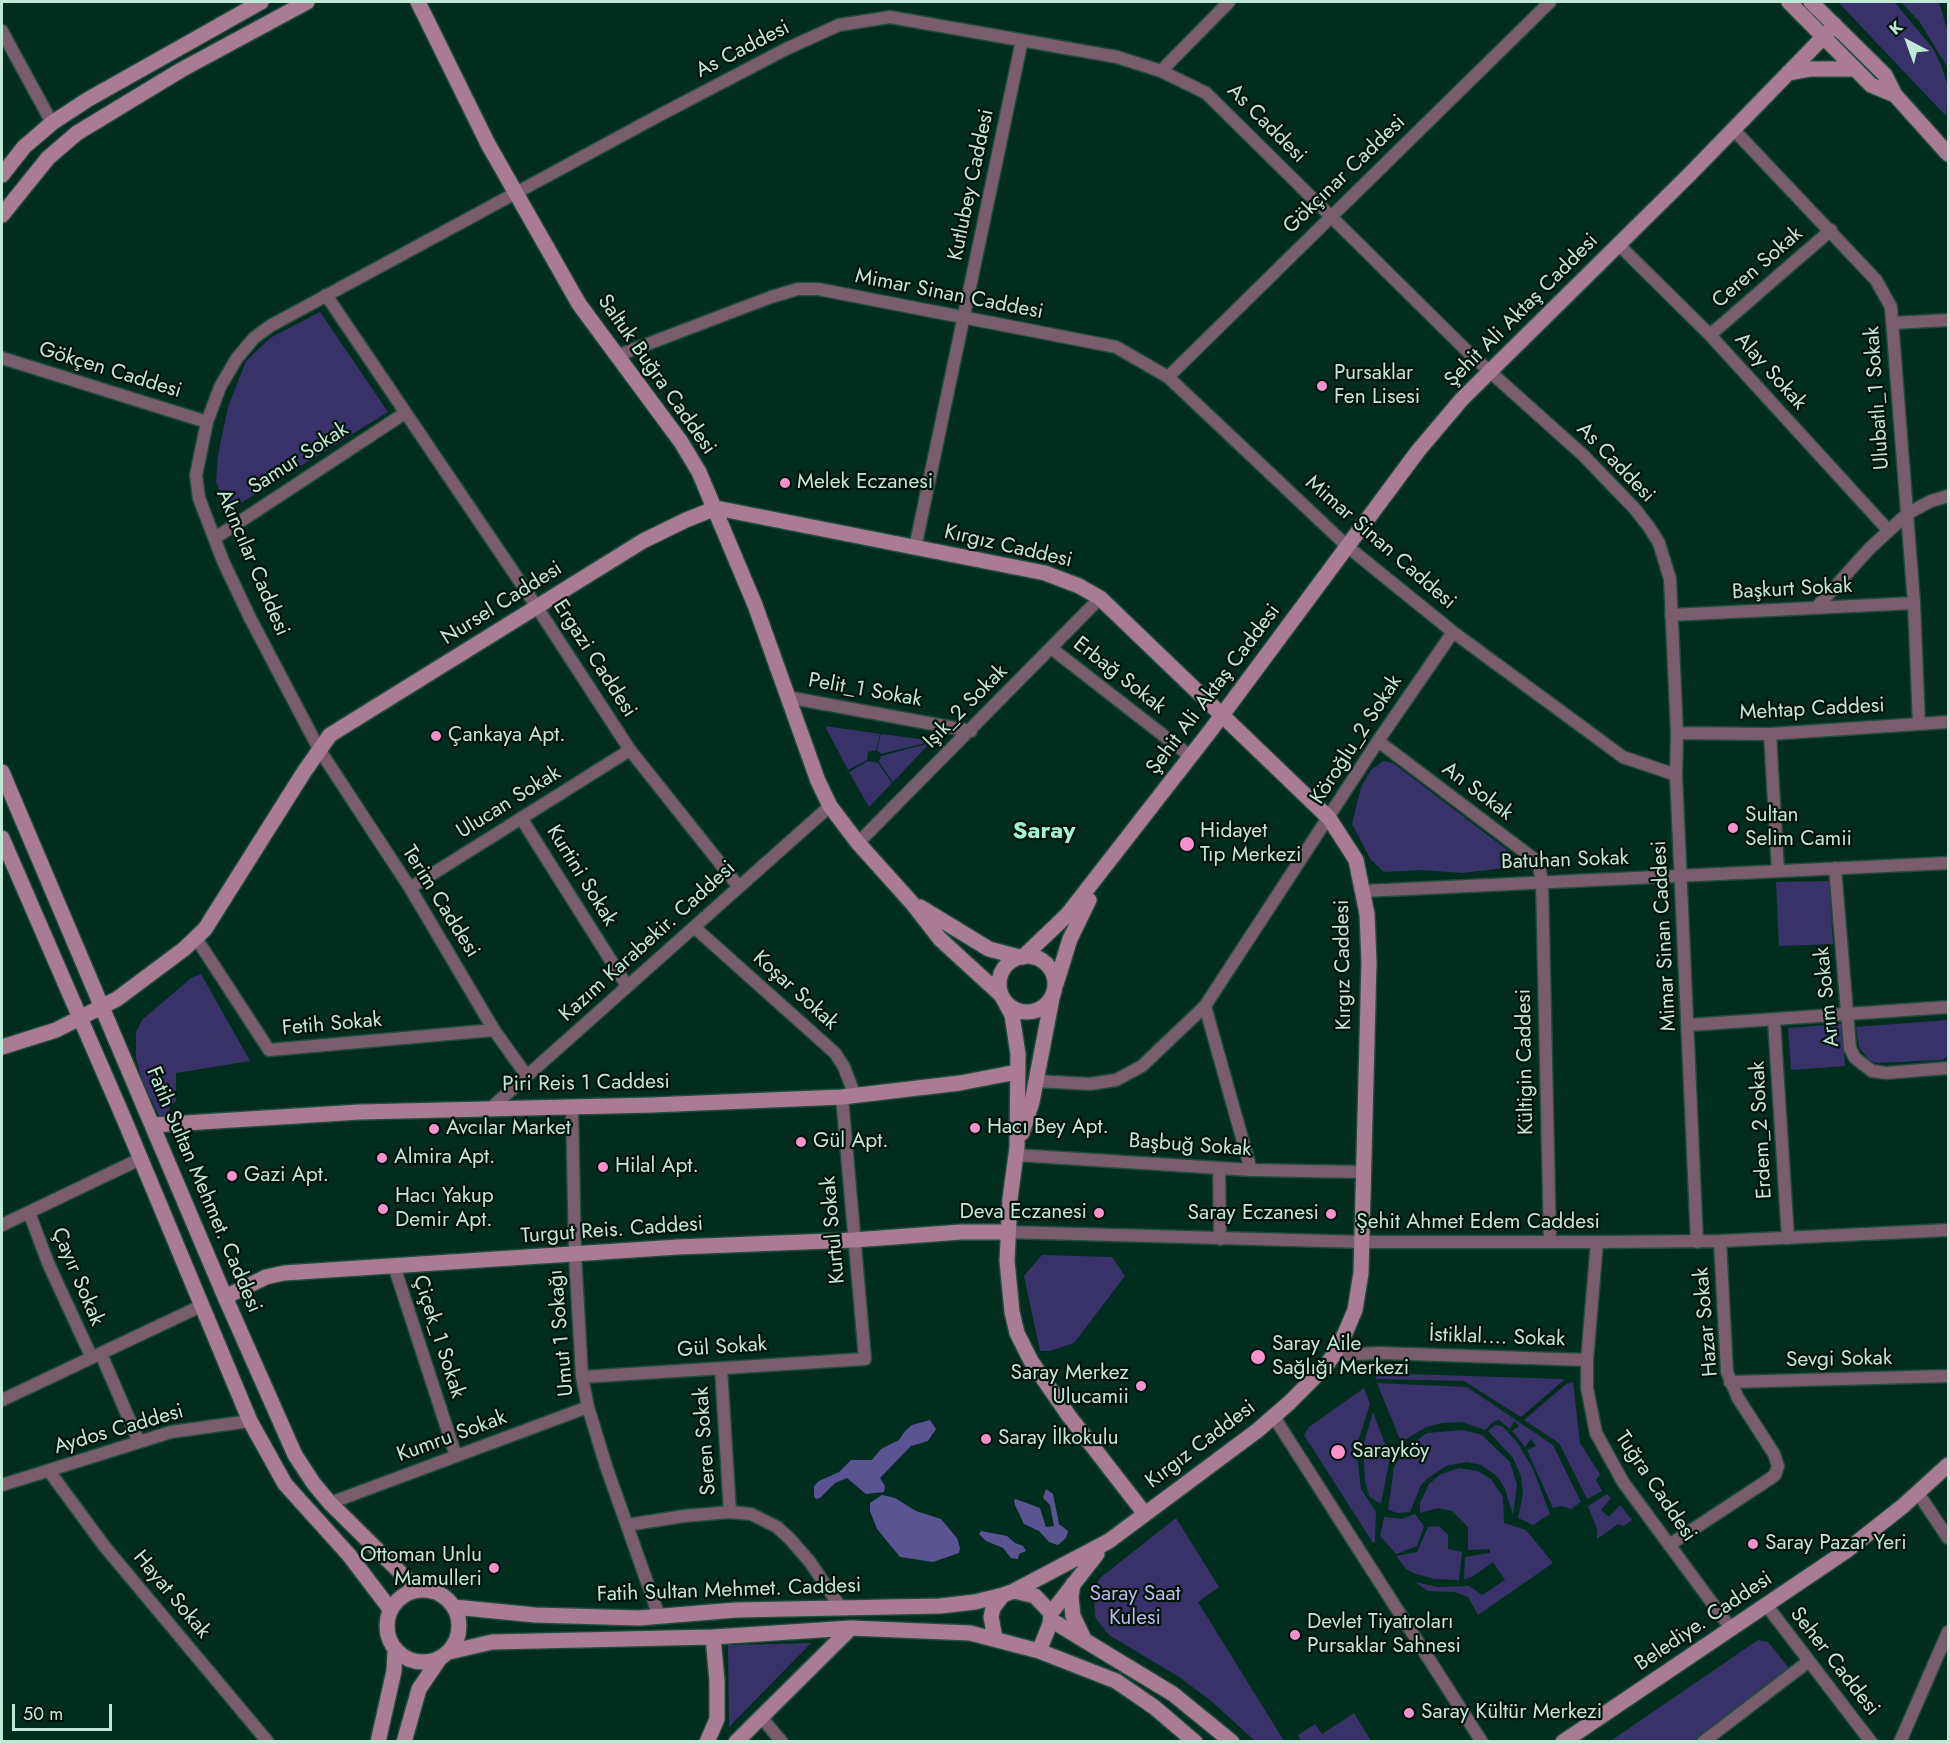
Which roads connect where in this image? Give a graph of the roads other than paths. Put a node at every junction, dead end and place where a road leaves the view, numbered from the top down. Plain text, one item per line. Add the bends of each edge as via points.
1 (261, 2) edge
2 (307, 2) edge
3 (418, 2) edge
4 (1229, 2) edge
5 (1550, 2) edge
6 (1789, 2) edge
7 (1811, 2) edge
8 (1835, 25) junction
9 (2, 31) edge
10 (1823, 37) junction
11 (1022, 40) junction
12 (1855, 69) junction
13 (1161, 70) junction
14 (1788, 73) junction
15 (1894, 95) junction
16 (52, 123) junction
17 (1733, 129) junction
18 (1947, 149) edge
19 (2, 175) edge
20 (515, 194) junction
21 (2, 215) edge
22 (1331, 216) junction
23 (1831, 230) junction
24 (1619, 245) junction
25 (326, 295) junction
26 (964, 318) junction
27 (1948, 320) edge
28 (1893, 323) junction
29 (1710, 335) junction
30 (616, 357) junction
31 (2, 358) edge
32 (1489, 371) junction
33 (1168, 377) junction
34 (405, 413) junction
35 (207, 422) junction
36 (1948, 496) edge
37 (716, 508) junction
38 (1906, 514) junction
39 (1888, 530) junction
40 (215, 538) junction
41 (1348, 547) junction
42 (915, 548) junction
43 (1100, 598) junction
44 (1914, 603) junction
45 (537, 607) junction
46 (1816, 608) junction
47 (1671, 615) junction
48 (1453, 632) junction
49 (1051, 648) junction
50 (787, 697) junction
51 (1223, 713) junction
52 (1948, 722) edge
53 (1919, 724) junction
54 (971, 730) junction
55 (1677, 733) junction
56 (1770, 734) junction
57 (1378, 741) junction
58 (319, 749) junction
59 (630, 750) junction
60 (1190, 756) junction
61 (2, 772) edge
62 (1676, 775) junction
63 (830, 806) junction
64 (521, 818) junction
65 (1329, 818) junction
66 (2, 838) edge
67 (858, 843) junction
68 (1116, 854) junction
69 (1948, 863) edge
70 (1835, 868) junction
71 (1778, 871) junction
72 (1681, 876) junction
73 (1542, 881) junction
74 (739, 887) junction
75 (410, 888) junction
76 (1364, 891) junction
77 (912, 903) junction
78 (694, 927) junction
79 (196, 938) junction
80 (1021, 957) junction
81 (627, 986) junction
82 (1054, 992) junction
83 (1003, 998) junction
84 (1205, 1006) junction
85 (1948, 1007) edge
86 (90, 1013) junction
87 (1848, 1015) junction
88 (1774, 1020) junction
89 (1689, 1025) junction
90 (494, 1030) junction
91 (2, 1047) edge
92 (1948, 1068) edge
93 (1017, 1072) junction
94 (527, 1076) junction
95 (1036, 1082) junction
96 (848, 1097) junction
97 (492, 1107) junction
98 (572, 1107) junction
99 (153, 1125) junction
100 (1017, 1151) junction
101 (140, 1159) junction
102 (1219, 1168) junction
103 (1251, 1170) junction
104 (1362, 1172) junction
105 (29, 1212) junction
106 (2, 1225) edge
107 (1948, 1230) edge
108 (1007, 1232) junction
109 (1788, 1238) junction
110 (1220, 1239) junction
111 (854, 1240) junction
112 (1720, 1241) junction
113 (1363, 1242) junction
114 (1550, 1242) junction
115 (1596, 1242) junction
116 (1697, 1242) junction
117 (575, 1254) junction
118 (394, 1266) junction
119 (225, 1297) junction
120 (201, 1306) junction
121 (96, 1355) junction
122 (1333, 1355) junction
123 (865, 1359) joint
124 (1587, 1360) junction
125 (721, 1368) junction
126 (1948, 1376) edge
127 (582, 1377) junction
128 (1730, 1382) junction
129 (2, 1400) edge
130 (588, 1407) junction
131 (1274, 1417) junction
132 (250, 1422) junction
133 (139, 1442) junction
134 (456, 1456) junction
135 (1948, 1465) edge
136 (49, 1471) junction
137 (2, 1485) edge
138 (1918, 1493) junction
139 (330, 1503) junction
140 (730, 1512) junction
141 (1145, 1514) junction
142 (627, 1525) junction
143 (1948, 1538) edge
144 (1109, 1541) junction
145 (1669, 1545) junction
146 (1073, 1581) junction
147 (418, 1590) junction
148 (1008, 1593) junction
149 (1767, 1606) junction
150 (454, 1607) junction
151 (841, 1608) junction
152 (390, 1609) junction
153 (659, 1616) junction
154 (1051, 1617) junction
155 (851, 1628) junction
156 (1732, 1630) junction
157 (1948, 1632) edge
158 (713, 1637) junction
159 (995, 1638) junction
160 (1084, 1641) junction
161 (395, 1650) junction
162 (1039, 1651) junction
163 (444, 1655) junction
164 (1809, 1661) junction
165 (761, 1717) junction
166 (267, 1741) edge
167 (378, 1742) edge
168 (404, 1742) edge
169 (707, 1742) edge
170 (736, 1742) edge
171 (782, 1742) edge
172 (1195, 1742) edge
173 (1232, 1742) edge
174 (1482, 1742) edge
175 (1563, 1742) edge
176 (1703, 1742) edge
177 (1871, 1742) edge
178 (1900, 1742) edge

1 - 16 street
2 - 21 street via 77,133 41,166
3 - 20 street, Saltuk Buğra Caddesi
4 - 13 street
5 - 22 street, Gökçınar Caddesi
6 - 10 street
7 - 8 street
8 - 10 street, Şehit Ali Aktaş Caddesi
8 - 15 street via 1885,75
9 - 16 street
10 - 12 street
10 - 14 street, Şehit Ali Aktaş Caddesi
11 - 13 street, As Caddesi via 1117,57
11 - 20 street, As Caddesi via 890,17 839,25 786,48
11 - 26 street, Kutlubey Caddesi
12 - 14 street
12 - 15 street via 1871,85
13 - 22 street, As Caddesi via 1206,93
14 - 17 street, Şehit Ali Aktaş Caddesi
15 - 18 street
16 - 19 street via 24,147
17 - 23 street, Ulubatlı_1 Sokak
17 - 24 street, Şehit Ali Aktaş Caddesi
20 - 25 street, Akıncılar Caddesi
20 - 30 street, Saltuk Buğra Caddesi via 579,304
22 - 32 street, As Caddesi
22 - 33 street, Gökçınar Caddesi
23 - 28 street, Ulubatlı_1 Sokak via 1876,280 1891,307
23 - 29 street, Ceren Sokak
24 - 29 street, Alay Sokak
24 - 32 street, Şehit Ali Aktaş Caddesi
25 - 34 street, Ergazi Caddesi
25 - 35 street, Akıncılar Caddesi via 254,338 220,387
26 - 30 street, Mimar Sinan Caddesi via 818,289 798,289
26 - 33 street, Mimar Sinan Caddesi via 1116,347
26 - 42 street, Kutlubey Caddesi
27 - 28 street
28 - 38 street, Ulubatlı_1 Sokak
29 - 39 street, Alay Sokak
30 - 37 street, Saltuk Buğra Caddesi via 681,442
31 - 35 street, Gökçen Caddesi
32 - 41 street, Şehit Ali Aktaş Caddesi via 1439,425
32 - 47 street, As Caddesi via 1583,455 1635,509 1659,543 1670,579
33 - 41 street, Mimar Sinan Caddesi
34 - 40 street, Samur Sokak
34 - 45 street, Ergazi Caddesi
35 - 40 street, Akıncılar Caddesi via 196,475 199,498
36 - 38 street
37 - 42 street, Kırgız Caddesi
37 - 45 street, Nursel Caddesi via 643,542
37 - 50 street, Saltuk Buğra Caddesi
38 - 39 street
38 - 44 street, Ulubatlı_1 Sokak
39 - 46 street
40 - 58 street, Akıncılar Caddesi via 250,618
41 - 48 street, Mimar Sinan Caddesi
41 - 51 street, Şehit Ali Aktaş Caddesi
42 - 43 street, Kırgız Caddesi via 1053,575
43 - 49 street, Işık_2 Sokak
43 - 51 street, Kırgız Caddesi
44 - 46 street, Başkurt Sokak
44 - 53 street, Ulubatlı_1 Sokak
45 - 58 street, Nursel Caddesi via 330,735
45 - 59 street, Ergazi Caddesi
46 - 47 street, Başkurt Sokak
47 - 55 street, As Caddesi
48 - 57 street, Köroğlu_2 Sokak
48 - 62 street, Mimar Sinan Caddesi via 1623,757
49 - 54 street, Işık_2 Sokak
49 - 60 street, Erbağ Sokak
50 - 54 street, Pelit_1 Sokak
50 - 63 street, Saltuk Buğra Caddesi
51 - 60 street, Şehit Ali Aktaş Caddesi
51 - 65 street, Kırgız Caddesi
52 - 53 street, Mehtap Caddesi
53 - 56 street, Mehtap Caddesi
54 - 67 street, Işık_2 Sokak
55 - 56 street, Mehtap Caddesi
55 - 62 street, As Caddesi
56 - 71 street
57 - 65 street, Köroğlu_2 Sokak
57 - 73 street, An Sokak via 1538,862
58 - 75 street, Terim Caddesi
58 - 79 street
59 - 64 street, Ulucan Sokak
59 - 74 street, Ergazi Caddesi
60 - 68 street, Şehit Ali Aktaş Caddesi
61 - 86 street, Fatih Sultan Mehmet. Caddesi
62 - 72 street, Mimar Sinan Caddesi
63 - 67 street, Saltuk Buğra Caddesi
63 - 74 street, Kazım Karabekir. Caddesi
64 - 75 street, Ulucan Sokak
64 - 81 street, Kurtini Sokak
65 - 76 street, Kırgız Caddesi via 1356,860
65 - 84 street, Köroğlu_2 Sokak
66 - 86 street, Fatih Sultan Mehmet. Caddesi
67 - 77 street, Saltuk Buğra Caddesi
68 - 80 street, Şehit Ali Aktaş Caddesi via 1067,915
68 - 82 street, Şehit Ali Aktaş Caddesi via 1081,914
69 - 70 street, Batuhan Sokak
70 - 71 street, Batuhan Sokak
70 - 87 street, Arım Sokak
71 - 72 street, Batuhan Sokak
72 - 73 street, Batuhan Sokak
72 - 89 street, Mimar Sinan Caddesi
73 - 76 street, Batuhan Sokak
73 - 114 street, Kültigin Caddesi
74 - 78 street, Kazım Karabekir. Caddesi
75 - 90 street, Terim Caddesi
76 - 104 street, Kırgız Caddesi via 1369,962
77 - 80 street, Saltuk Buğra Caddesi via 989,950
77 - 83 street, Saltuk Buğra Caddesi via 940,939
78 - 81 street, Kazım Karabekir. Caddesi
78 - 96 street, Koşar Sokak via 835,1053 844,1067
79 - 86 street via 143,981
79 - 90 street, Fetih Sokak via 268,1050
80 - 82 street via 1038,958 1049,967
80 - 83 street, Şehit Ali Aktaş Caddesi via 1005,968 999,985
81 - 94 street, Kazım Karabekir. Caddesi
82 - 83 street via 1043,1007 1029,1012 1011,1008
82 - 95 street, Şehit Ali Aktaş Caddesi
83 - 93 street, Şehit Ali Aktaş Caddesi via 1015,1028
84 - 95 street, Köroğlu_2 Sokak via 1142,1066 1116,1080 1090,1084
84 - 103 street
85 - 87 street
86 - 91 street
86 - 99 street, Fatih Sultan Mehmet. Caddesi
86 - 101 street, Fatih Sultan Mehmet. Caddesi
87 - 88 street
87 - 92 street, Arım Sokak via 1850,1048 1861,1065 1872,1071
88 - 89 street
88 - 109 street, Erdem_2 Sokak
89 - 116 street, Mimar Sinan Caddesi
90 - 94 street, Terim Caddesi
93 - 96 street, Piri Reis 1 Caddesi
93 - 100 street, Şehit Ali Aktaş Caddesi
94 - 97 street, Kazım Karabekir. Caddesi
95 - 100 street, Şehit Ali Aktaş Caddesi
96 - 98 street, Piri Reis 1 Caddesi
96 - 111 street, Kurtul Sokak
97 - 98 street, Piri Reis 1 Caddesi
97 - 99 street, Piri Reis 1 Caddesi
98 - 117 street, Umut 1 Sokağı
99 - 119 street, Fatih Sultan Mehmet. Caddesi
100 - 102 street, Başbuğ Sokak
100 - 108 street, Şehit Ali Aktaş Caddesi
101 - 105 street
101 - 120 street, Fatih Sultan Mehmet. Caddesi
102 - 103 street, Başbuğ Sokak
102 - 110 street
103 - 104 street, Başbuğ Sokak
104 - 113 street, Kırgız Caddesi
105 - 106 street
105 - 121 street, Çayır Sokak via 48,1263
107 - 109 street, Şehit Ahmet Edem Caddesi
108 - 110 street, Şehit Ahmet Edem Caddesi
108 - 111 street, Turgut Reis. Caddesi
108 - 141 street, Şehit Ali Aktaş Caddesi via 1012,1312 1024,1349 1069,1416
109 - 112 street, Şehit Ahmet Edem Caddesi
110 - 113 street, Şehit Ahmet Edem Caddesi
111 - 117 street, Turgut Reis. Caddesi
111 - 123 street, Kurtul Sokak
112 - 116 street, Şehit Ahmet Edem Caddesi
112 - 128 street, Hazar Sokak
113 - 114 street, Şehit Ahmet Edem Caddesi
113 - 122 street, Kırgız Caddesi via 1355,1311
114 - 115 street, Şehit Ahmet Edem Caddesi
115 - 116 street, Şehit Ahmet Edem Caddesi
115 - 124 street, Tuğra Caddesi
117 - 118 street, Turgut Reis. Caddesi
117 - 127 street, Umut 1 Sokağı
118 - 119 street, Turgut Reis. Caddesi via 284,1273 266,1277
118 - 134 street, Çiçek_1 Sokak
119 - 139 street, Fatih Sultan Mehmet. Caddesi via 295,1455
120 - 121 street
120 - 132 street, Fatih Sultan Mehmet. Caddesi
121 - 129 street
121 - 133 street, Çayır Sokak
122 - 124 street, İstiklal.... Sokak
122 - 131 street, Kırgız Caddesi via 1311,1383
123 - 125 street, Gül Sokak
124 - 145 street, Tuğra Caddesi via 1587,1388 1596,1433 1623,1482
125 - 127 street, Gül Sokak
125 - 140 street, Seren Sokak
126 - 128 street, Sevgi Sokak
127 - 130 street, Umut 1 Sokağı
128 - 145 street, Hazar Sokak via 1778,1461 1777,1469 1768,1480
130 - 134 street, Kumru Sokak
130 - 142 street, Umut 1 Sokağı
131 - 141 street, Kırgız Caddesi
131 - 174 street
132 - 133 street, Aydos Caddesi via 171,1432
132 - 152 street, Fatih Sultan Mehmet. Caddesi via 285,1484 349,1555
133 - 136 street, Aydos Caddesi
134 - 139 street, Kumru Sokak
135 - 138 street, Belediye. Caddesi
136 - 137 street, Aydos Caddesi
136 - 166 street, Hayat Sokak via 91,1530
138 - 143 street
138 - 149 street, Belediye. Caddesi via 1855,1544
139 - 147 street, Fatih Sultan Mehmet. Caddesi
140 - 142 street
140 - 151 street via 751,1514 777,1527 810,1562
141 - 144 street, Kırgız Caddesi
142 - 153 street, Umut 1 Sokağı
144 - 146 street, Kırgız Caddesi
144 - 148 street, Kırgız Caddesi
145 - 156 street, Tuğra Caddesi
146 - 154 street, Kırgız Caddesi
146 - 160 street via 1073,1616
147 - 150 street, Fatih Sultan Mehmet. Caddesi via 436,1592 448,1598
147 - 152 street via 402,1597
148 - 151 street, Fatih Sultan Mehmet. Caddesi via 940,1606
148 - 154 street via 1035,1596
148 - 159 street via 993,1608
149 - 156 street, Belediye. Caddesi
149 - 164 street, Seher Caddesi
150 - 153 street, Fatih Sultan Mehmet. Caddesi via 535,1615
150 - 163 street via 459,1630
151 - 153 street, Fatih Sultan Mehmet. Caddesi
152 - 161 street via 386,1628
154 - 160 street
154 - 162 street
155 - 158 street, Fatih Sultan Mehmet. Caddesi
155 - 159 street, Fatih Sultan Mehmet. Caddesi via 938,1630
155 - 165 street
156 - 175 street, Belediye. Caddesi
157 - 178 street
158 - 163 street, Fatih Sultan Mehmet. Caddesi via 492,1642
158 - 169 street via 717,1719
159 - 162 street, Fatih Sultan Mehmet. Caddesi
160 - 173 street via 1173,1694
161 - 163 street, Fatih Sultan Mehmet. Caddesi via 416,1662
161 - 167 street
162 - 172 street, Fatih Sultan Mehmet. Caddesi via 1116,1681
163 - 168 street via 419,1689
164 - 176 street
164 - 177 street, Seher Caddesi
165 - 170 street
165 - 171 street

